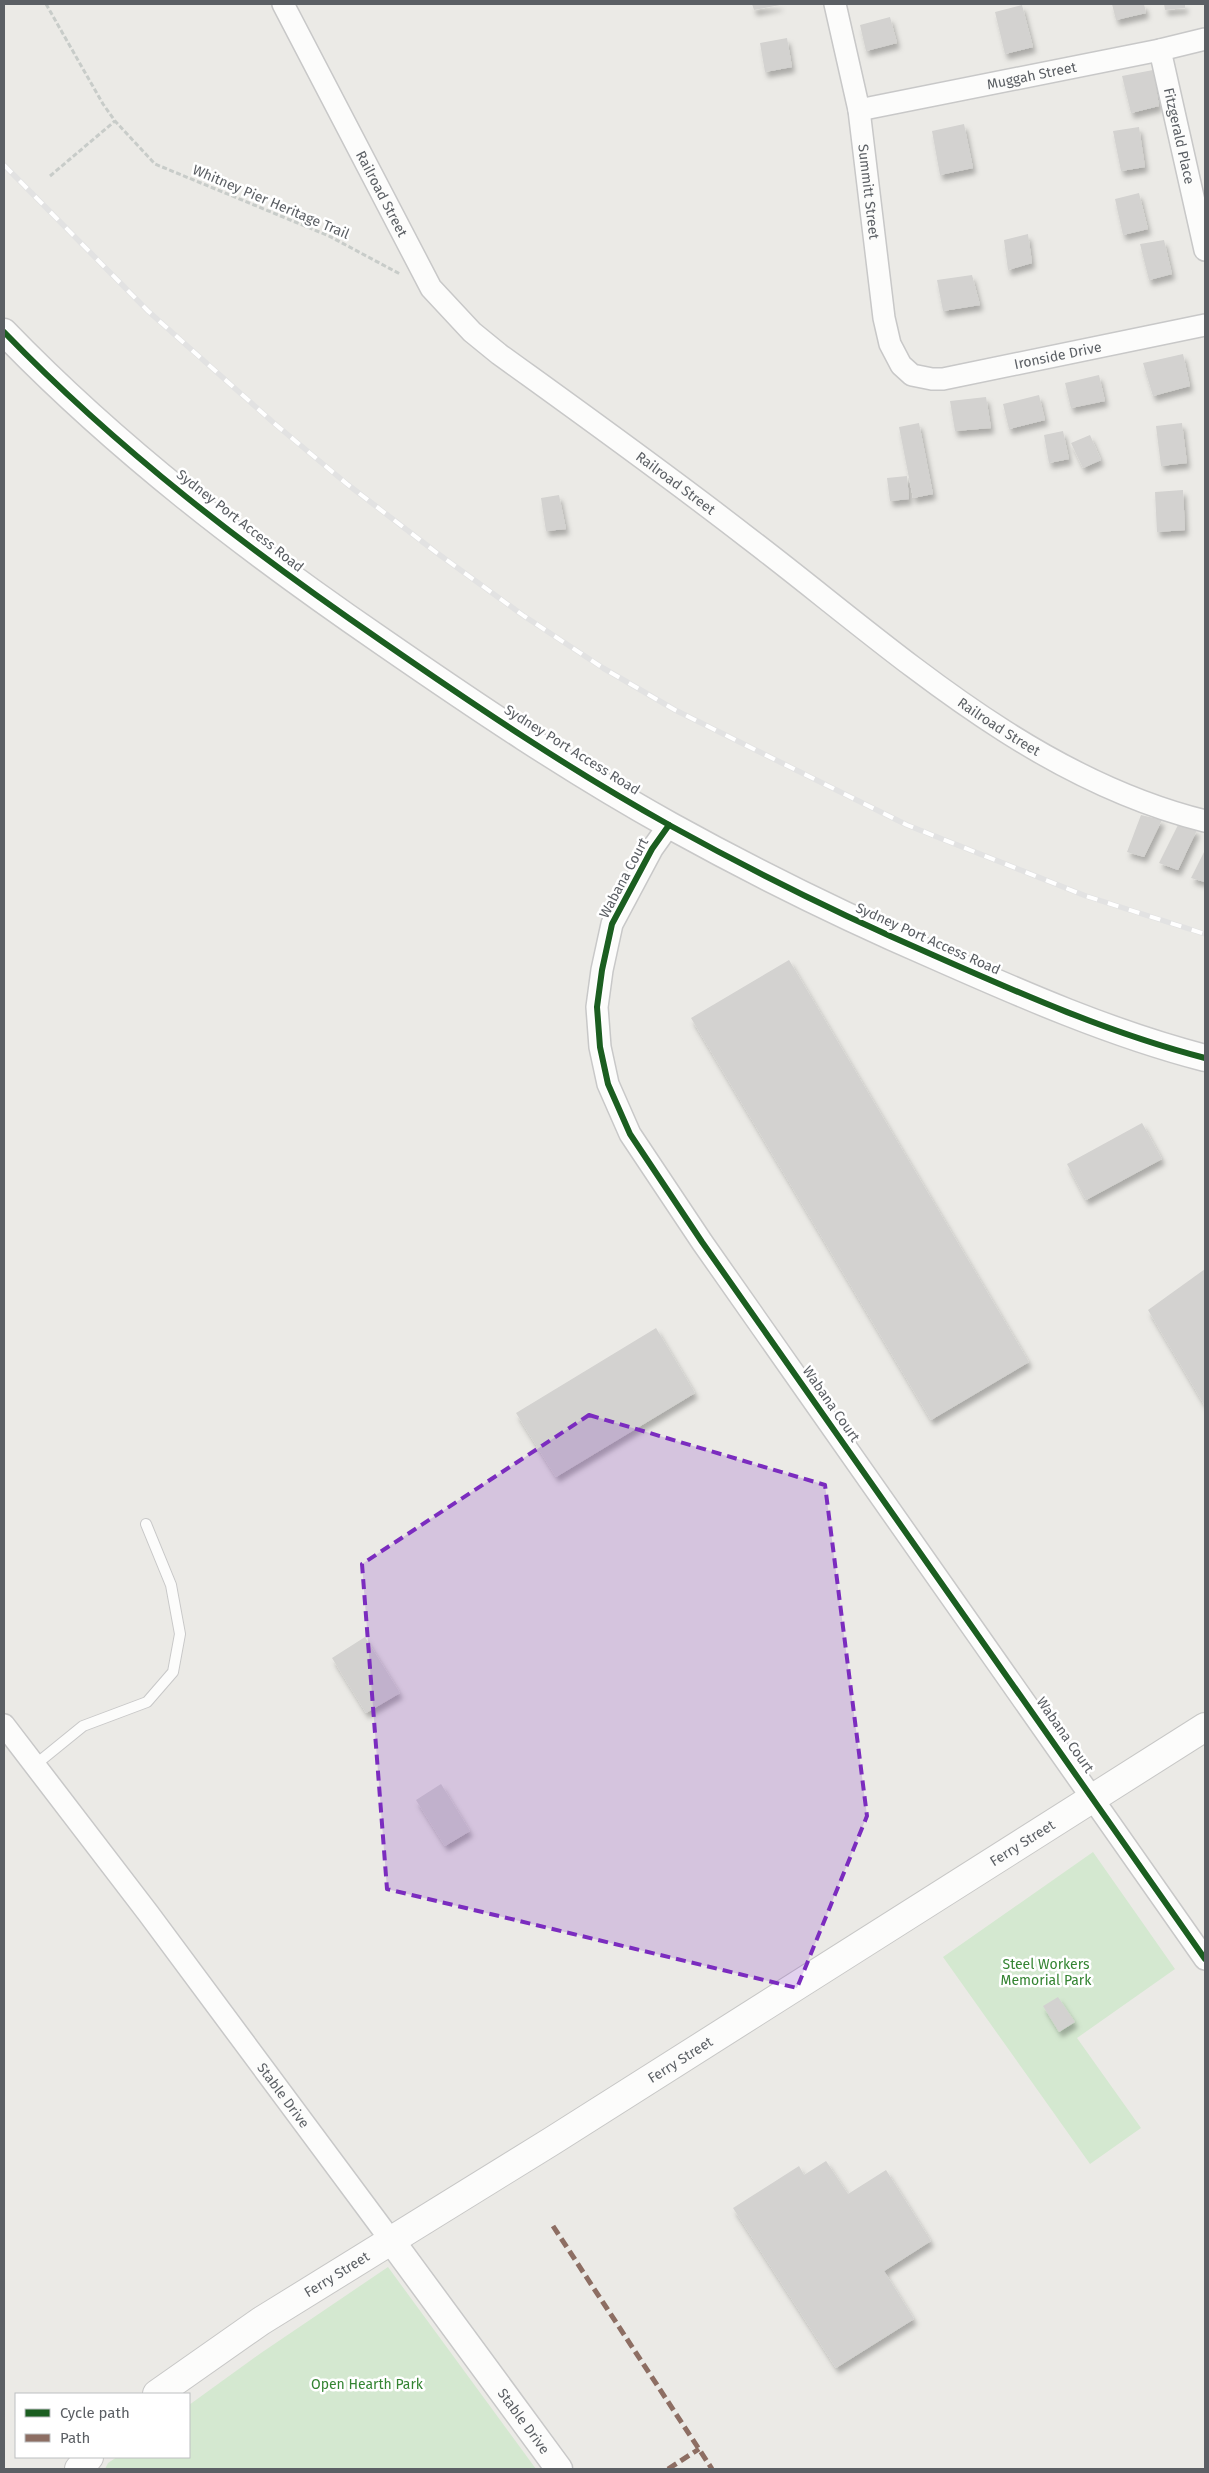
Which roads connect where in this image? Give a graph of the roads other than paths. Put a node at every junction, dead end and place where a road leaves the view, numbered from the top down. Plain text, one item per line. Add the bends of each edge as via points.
1 (283, 4) edge
2 (835, 4) edge
3 (1205, 39) edge
4 (1160, 50) junction
5 (859, 110) junction
6 (1205, 250) edge
7 (1205, 325) edge
8 (4, 332) edge
9 (912, 375) joint
10 (1205, 821) edge
11 (669, 825) junction
12 (1205, 1058) edge
13 (146, 1524) dead end
14 (4, 1726) edge
15 (1205, 1727) edge
16 (35, 1765) junction
17 (1094, 1799) junction
18 (1205, 1959) edge
19 (390, 2239) junction
20 (158, 2393) edge
21 (88, 2458) edge
22 (79, 2469) edge
23 (559, 2469) edge

1 - 10 street, Railroad Street via 431,288 472,332 975,711 1099,785
2 - 5 street, Summitt Street
3 - 4 street, Muggah Street
4 - 5 street, Muggah Street
4 - 6 street, Fitzgerald Place
5 - 9 street, Summitt Street via 884,318 894,355
7 - 9 street, Ironside Drive via 944,379
8 - 11 street, Sydney Port Access Road via 82,408 167,481 314,594 470,702
11 - 12 street, Sydney Port Access Road via 803,896 1001,986 1096,1023
11 - 17 street, Wabana Court via 612,924 602,970 597,1007 600,1047 615,1101 630,1134 708,1250
13 - 16 lane via 171,1585 180,1634 173,1672 146,1702 83,1726
14 - 16 street, Stable Drive
15 - 17 main road, Ferry Street
16 - 19 street, Stable Drive
17 - 18 street, Wabana Court
17 - 19 main road, Ferry Street via 552,2141
19 - 20 main road, Ferry Street via 261,2321
19 - 23 street, Stable Drive
21 - 22 main road

